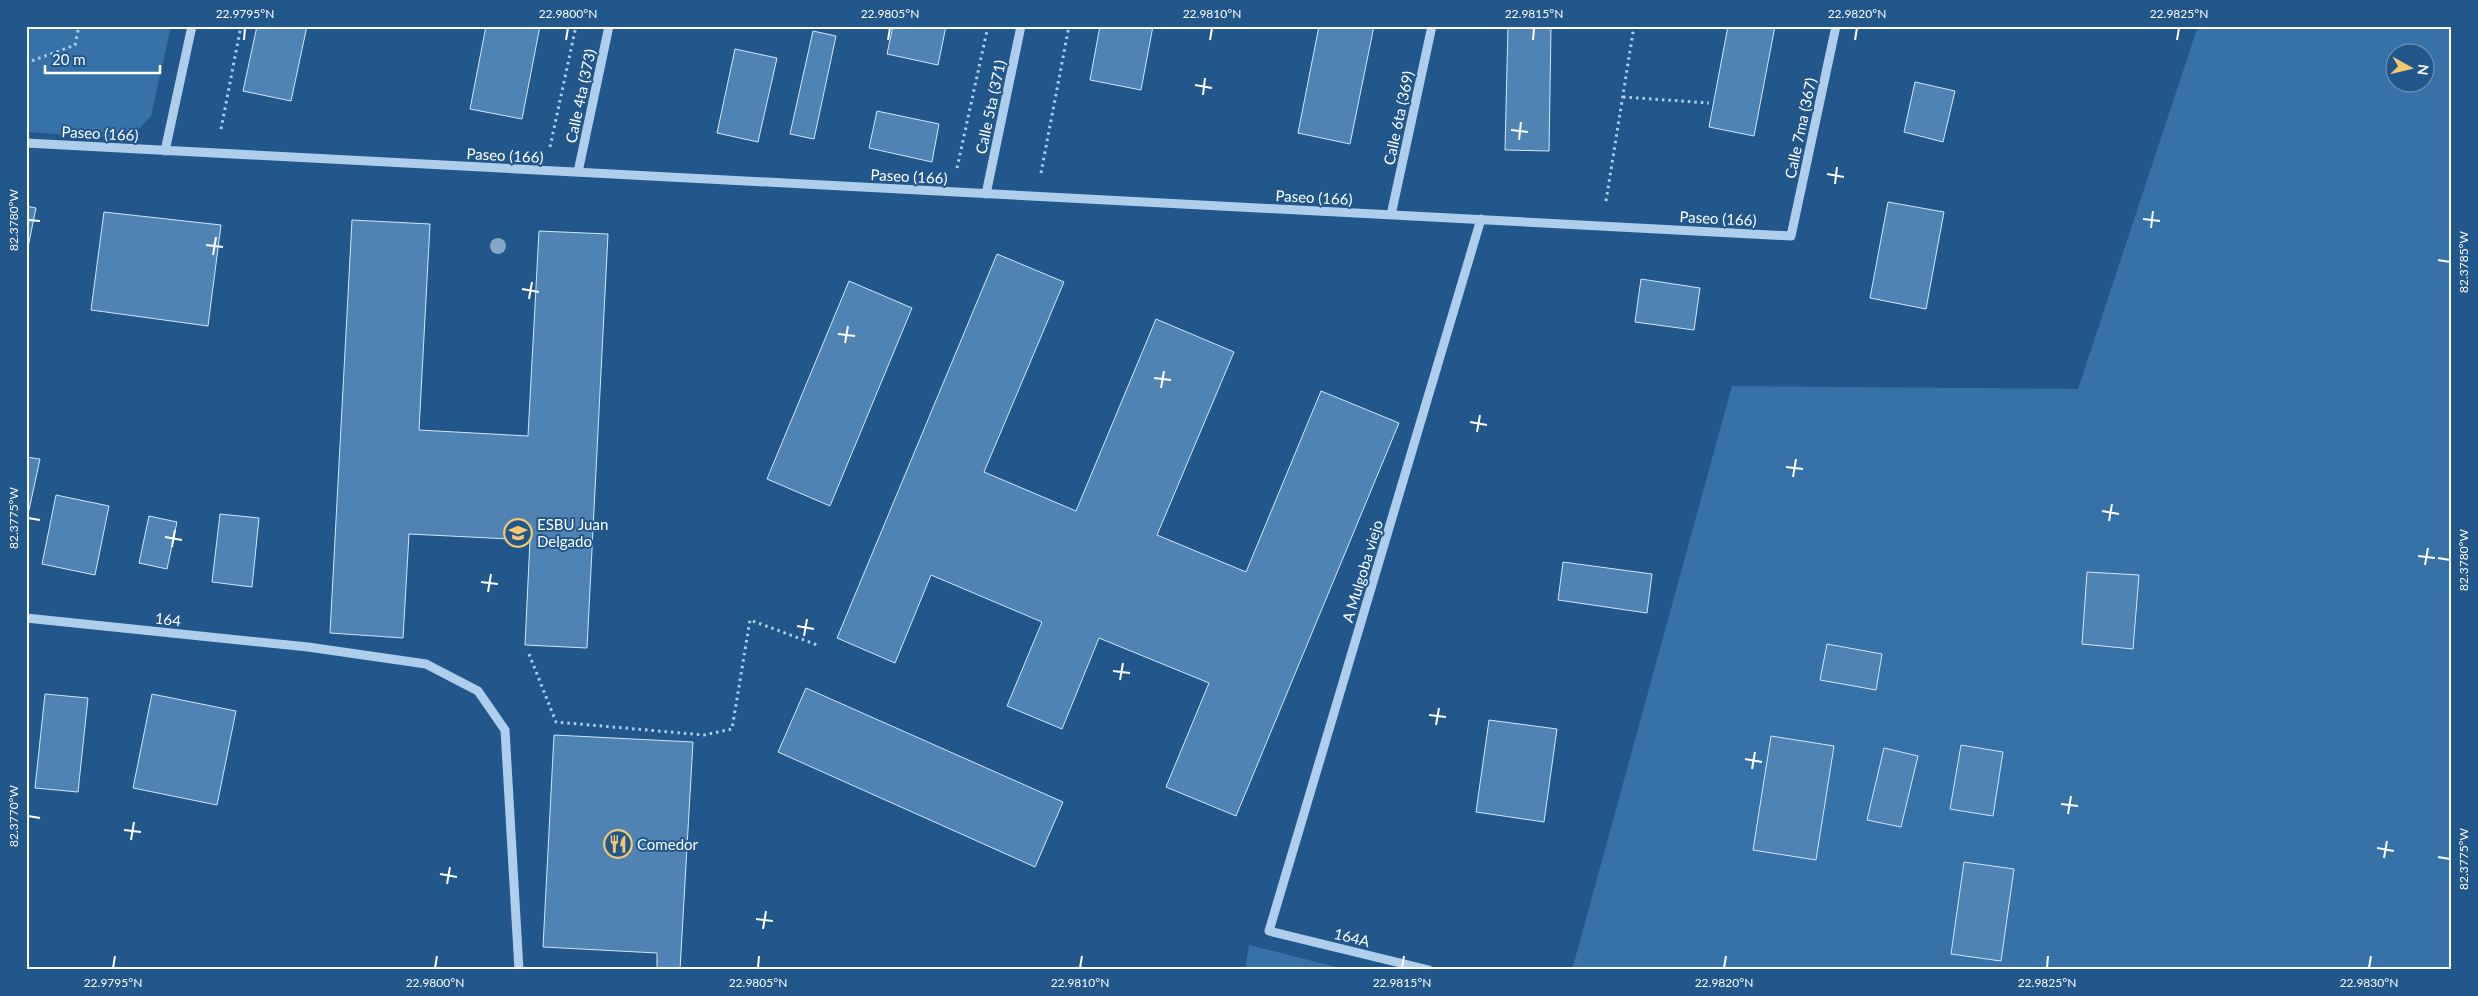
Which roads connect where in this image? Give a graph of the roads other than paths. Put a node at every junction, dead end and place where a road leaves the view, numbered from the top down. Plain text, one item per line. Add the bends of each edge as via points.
1 (192, 26) edge
2 (609, 26) edge
3 (1022, 26) edge
4 (1432, 26) edge
5 (1836, 26) edge
6 (26, 143) edge
7 (165, 151) junction
8 (578, 172) junction
9 (986, 194) junction
10 (1391, 215) junction
11 (1481, 219) junction
12 (1790, 236) joint
13 (26, 618) edge
14 (1269, 931) joint
15 (519, 970) edge
16 (1428, 970) edge

1 - 7 street
2 - 8 street, Calle 4ta (373)
3 - 9 street, Calle 5ta (371)
4 - 10 street, Calle 6ta (369)
5 - 12 street, Calle 7ma (367)
6 - 7 street, Paseo (166)
7 - 8 street, Paseo (166)
8 - 9 street, Paseo (166)
9 - 10 street, Paseo (166)
10 - 11 street, Paseo (166)
11 - 12 street, Paseo (166)
11 - 14 street, A Mulgoba viejo
13 - 15 street, 164 via 308,647 426,664 478,691 505,730
14 - 16 street, 164A

